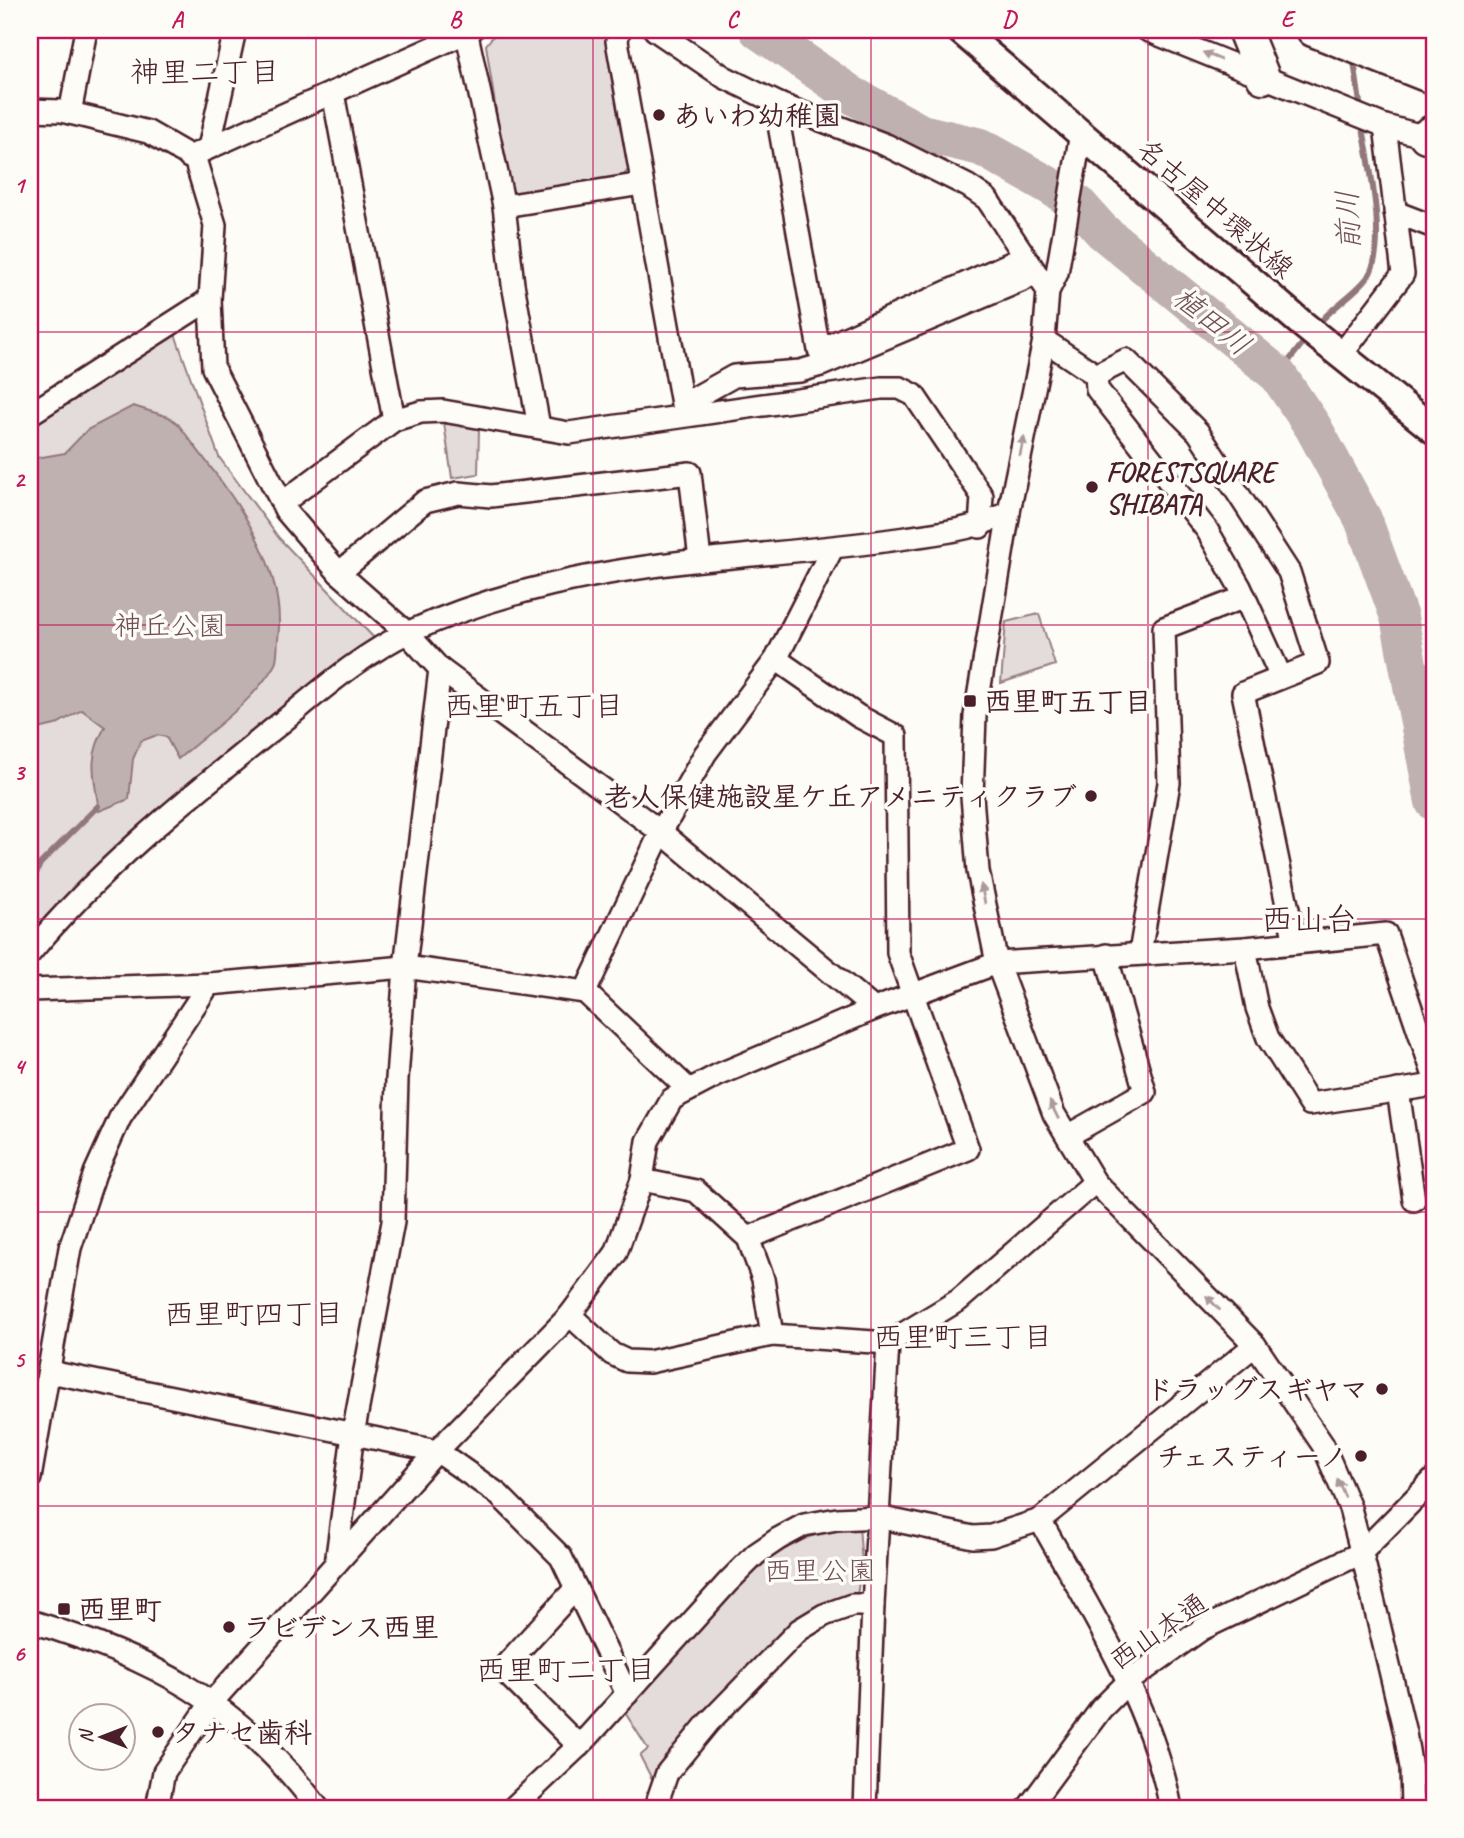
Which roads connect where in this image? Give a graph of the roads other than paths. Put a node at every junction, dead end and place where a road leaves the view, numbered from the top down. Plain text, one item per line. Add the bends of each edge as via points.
1 (86, 30) edge
2 (235, 30) edge
3 (468, 30) edge
4 (619, 30) edge
5 (655, 30) edge
6 (960, 30) edge
7 (1147, 30) edge
8 (1244, 30) edge
9 (1313, 30) edge
10 (1325, 30) edge
11 (1385, 30) edge
12 (1432, 69) edge
13 (1263, 77) junction
14 (333, 93) junction
15 (779, 104) junction
16 (30, 110) edge
17 (69, 113) junction
18 (1385, 126) junction
19 (1081, 133) junction
20 (1432, 136) edge
21 (209, 148) junction
22 (189, 156) junction
23 (642, 184) junction
24 (504, 206) junction
25 (1395, 212) junction
26 (1434, 227) edge
27 (1024, 257) junction
28 (1025, 279) dead end
29 (1053, 282) junction
30 (210, 299) junction
31 (1044, 340) junction
32 (1333, 349) junction
33 (1096, 375) junction
34 (30, 414) edge
35 (687, 415) junction
36 (394, 419) junction
37 (1432, 424) edge
38 (539, 427) junction
39 (282, 503) junction
40 (1009, 512) junction
41 (980, 527) junction
42 (832, 549) junction
43 (700, 560) junction
44 (339, 573) junction
45 (1245, 597) junction
46 (407, 633) junction
47 (776, 659) junction
48 (440, 669) junction
49 (1281, 677) junction
50 (661, 832) junction
51 (1295, 943) junction
52 (1245, 948) junction
53 (30, 953) edge
54 (1140, 953) junction
55 (1106, 955) junction
56 (997, 962) junction
57 (405, 968) junction
58 (209, 984) junction
59 (30, 990) edge
60 (585, 992) junction
61 (916, 996) junction
62 (874, 1009) junction
63 (1434, 1076) edge
64 (1434, 1085) edge
65 (690, 1090) junction
66 (1398, 1090) junction
67 (1069, 1135) junction
68 (642, 1180) junction
69 (1095, 1182) junction
70 (1414, 1200) dead end
71 (748, 1238) junction
72 (570, 1315) junction
73 (772, 1335) junction
74 (888, 1343) junction
75 (1255, 1345) junction
76 (50, 1372) junction
77 (353, 1434) junction
78 (437, 1451) junction
79 (30, 1478) edge
80 (1434, 1479) edge
81 (878, 1517) junction
82 (1040, 1520) junction
83 (1361, 1553) junction
84 (336, 1564) junction
85 (576, 1588) junction
86 (873, 1605) junction
87 (30, 1621) edge
88 (1129, 1681) junction
89 (627, 1694) junction
90 (212, 1702) junction
91 (579, 1746) junction
92 (1412, 1806) edge
93 (157, 1808) edge
94 (318, 1808) edge
95 (513, 1808) edge
96 (656, 1808) edge
97 (865, 1808) edge
98 (1028, 1808) edge
99 (1171, 1808) edge
100 (1434, 1808) edge

1 - 17 street
2 - 21 street
3 - 14 street
3 - 24 street
4 - 23 street via 617,41
5 - 15 street via 724,77
6 - 19 main road, 名古屋中環状線
13 -> 7 street
8 - 13 highway
9 - 12 highway
10 - 12 highway
11 - 12 highway
13 - 18 street
14 - 21 street
14 - 36 street
15 - 27 street via 886,145 968,186 987,199
15 - 27 street via 818,350
16 - 17 street
17 - 22 street via 148,132
18 - 20 street
18 - 25 street
19 - 29 street
19 - 32 main road, 名古屋中環状線
21 - 22 street
22 - 30 street via 195,159 215,225
23 - 24 street
23 - 35 street
24 - 38 street
25 - 26 street
25 - 32 street via 1403,274
27 - 29 street
28 - 35 street via 821,365 734,376 689,401
29 - 31 street
30 - 34 street
30 - 39 street via 213,368
31 - 33 street
40 -> 31 street
32 - 37 main road, 名古屋中環状線
33 - 45 street via 1097,389 1207,530
33 - 49 street via 1126,360 1198,432 1289,572 1318,663
35 - 38 street via 598,431 569,433
35 - 41 street via 900,388 914,395 982,496
36 - 38 street via 443,411
36 - 39 street
39 - 44 street
40 - 41 street
56 -> 40 street via 978,871 972,796 975,716
41 - 42 street
42 - 43 street
42 - 47 street
43 - 44 street via 690,473 491,496 458,493 425,501
43 - 46 street via 592,574 501,596
44 - 46 street
45 - 49 street
45 - 54 street via 1164,628 1170,783
46 - 48 street
46 - 53 street via 346,671 137,842 60,916
47 - 50 street via 705,754
47 - 61 street via 858,716 896,736 898,953
48 - 50 street
48 - 57 street
49 - 51 street via 1243,693
50 - 60 street
50 - 62 street
51 - 52 street
51 - 63 street via 1386,934
52 - 54 street
52 - 66 street via 1268,1038 1310,1104
54 - 55 street
55 - 56 street
55 - 67 street via 1145,1092
56 - 61 street
67 -> 56 street via 1055,1114
57 - 58 street
57 - 60 street
57 - 77 street via 393,1222
58 - 59 street
58 - 76 street via 120,1118 95,1173 70,1248
60 - 65 street
61 - 62 street
61 - 71 street via 968,1149
62 - 65 street
64 - 66 street
65 - 68 street via 672,1099 648,1141
66 - 70 street
67 - 69 street
68 - 71 street via 696,1191
68 - 72 street via 617,1253
69 - 74 street via 958,1300
75 -> 69 street
71 - 73 street via 763,1279
72 - 73 street via 612,1354 627,1361 649,1362
72 - 78 street
73 - 74 street
74 - 81 street
75 - 82 street
83 -> 75 street via 1350,1508 1323,1445
76 - 77 street
76 - 79 street
77 - 78 street
77 - 84 street
78 - 84 street
78 - 85 street via 498,1494 533,1527 561,1558
80 - 83 street, 西山本通
81 - 82 street via 973,1538
81 - 86 street
81 - 89 street via 804,1525 767,1546 728,1581
82 - 88 street
83 - 88 street, 西山本通 via 1202,1629
83 - 92 street via 1405,1733
84 - 90 street
85 - 89 street
85 - 91 street via 502,1669
86 - 96 street via 852,1605 799,1630 708,1723 667,1773
86 - 97 street
87 - 90 street via 101,1643 168,1674
88 - 98 street, 西山本通 via 1101,1709
88 - 99 street via 1164,1772
89 - 91 street
90 - 93 street via 164,1772
90 - 94 street via 293,1776
91 - 95 street
92 - 100 street

